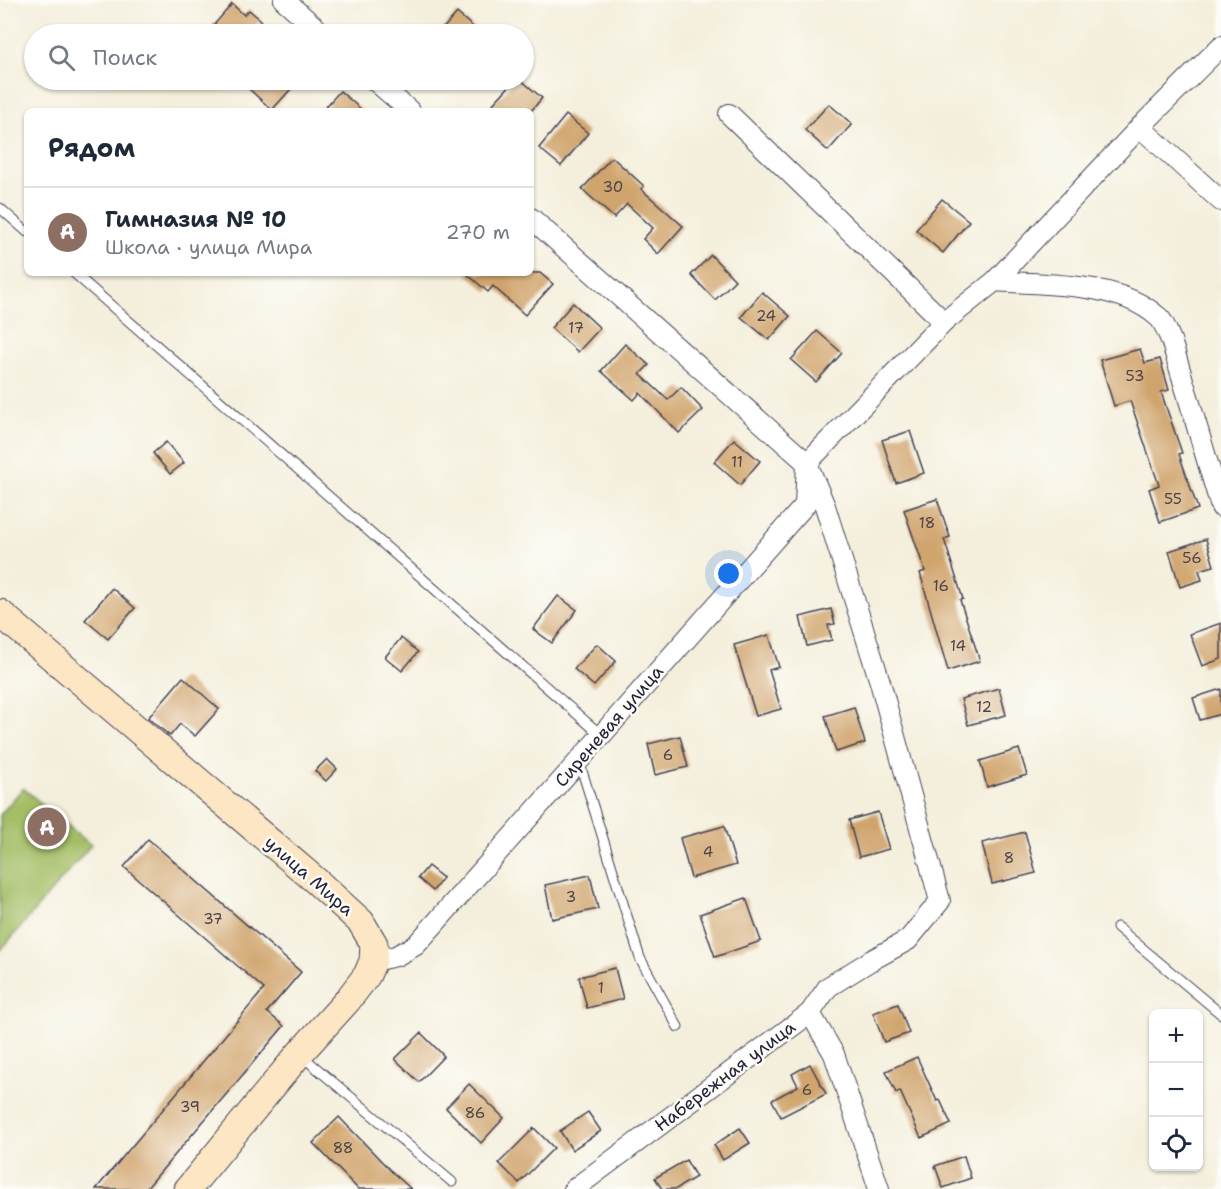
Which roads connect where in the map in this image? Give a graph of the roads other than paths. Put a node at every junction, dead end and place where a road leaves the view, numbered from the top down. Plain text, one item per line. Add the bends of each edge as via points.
1 (285, 0) edge
2 (312, 24) edge
3 (1221, 46) edge
4 (386, 90) edge
5 (407, 108) edge
6 (729, 114) dead end
7 (1140, 127) junction
8 (1221, 201) edge
9 (0, 208) edge
10 (534, 221) edge
11 (24, 229) edge
12 (77, 276) edge
13 (994, 281) junction
14 (944, 322) junction
15 (807, 463) junction
16 (1221, 507) edge
17 (6, 622) edge
18 (600, 735) junction
19 (579, 761) junction
20 (1117, 927) dead end
21 (373, 962) junction
22 (810, 1013) junction
23 (1221, 1014) edge
24 (678, 1027) dead end
25 (299, 1054) junction
26 (452, 1182) dead end
27 (188, 1189) edge
28 (574, 1189) edge
29 (879, 1189) edge

1 - 2 street
3 - 7 street
4 - 5 street
6 - 14 street
7 - 8 street
7 - 13 street
9 - 11 lane
10 - 15 street
12 - 18 lane
13 - 14 street
13 - 16 street via 1079,287 1116,295 1159,317 1172,340
14 - 15 street
15 - 18 street, Сиреневая улица via 805,505
15 - 22 street via 825,506 880,682 940,902 908,940 828,987
17 - 21 street, улица Мира via 307,872 361,922 374,944
18 - 19 street, Сиреневая улица
19 - 21 street, Сиреневая улица via 416,945
19 - 24 lane via 640,958
20 - 23 lane
21 - 25 street via 347,1001
22 - 28 street, Набережная улица
22 - 29 street, Набережная улица via 834,1054
25 - 26 lane
25 - 27 street

